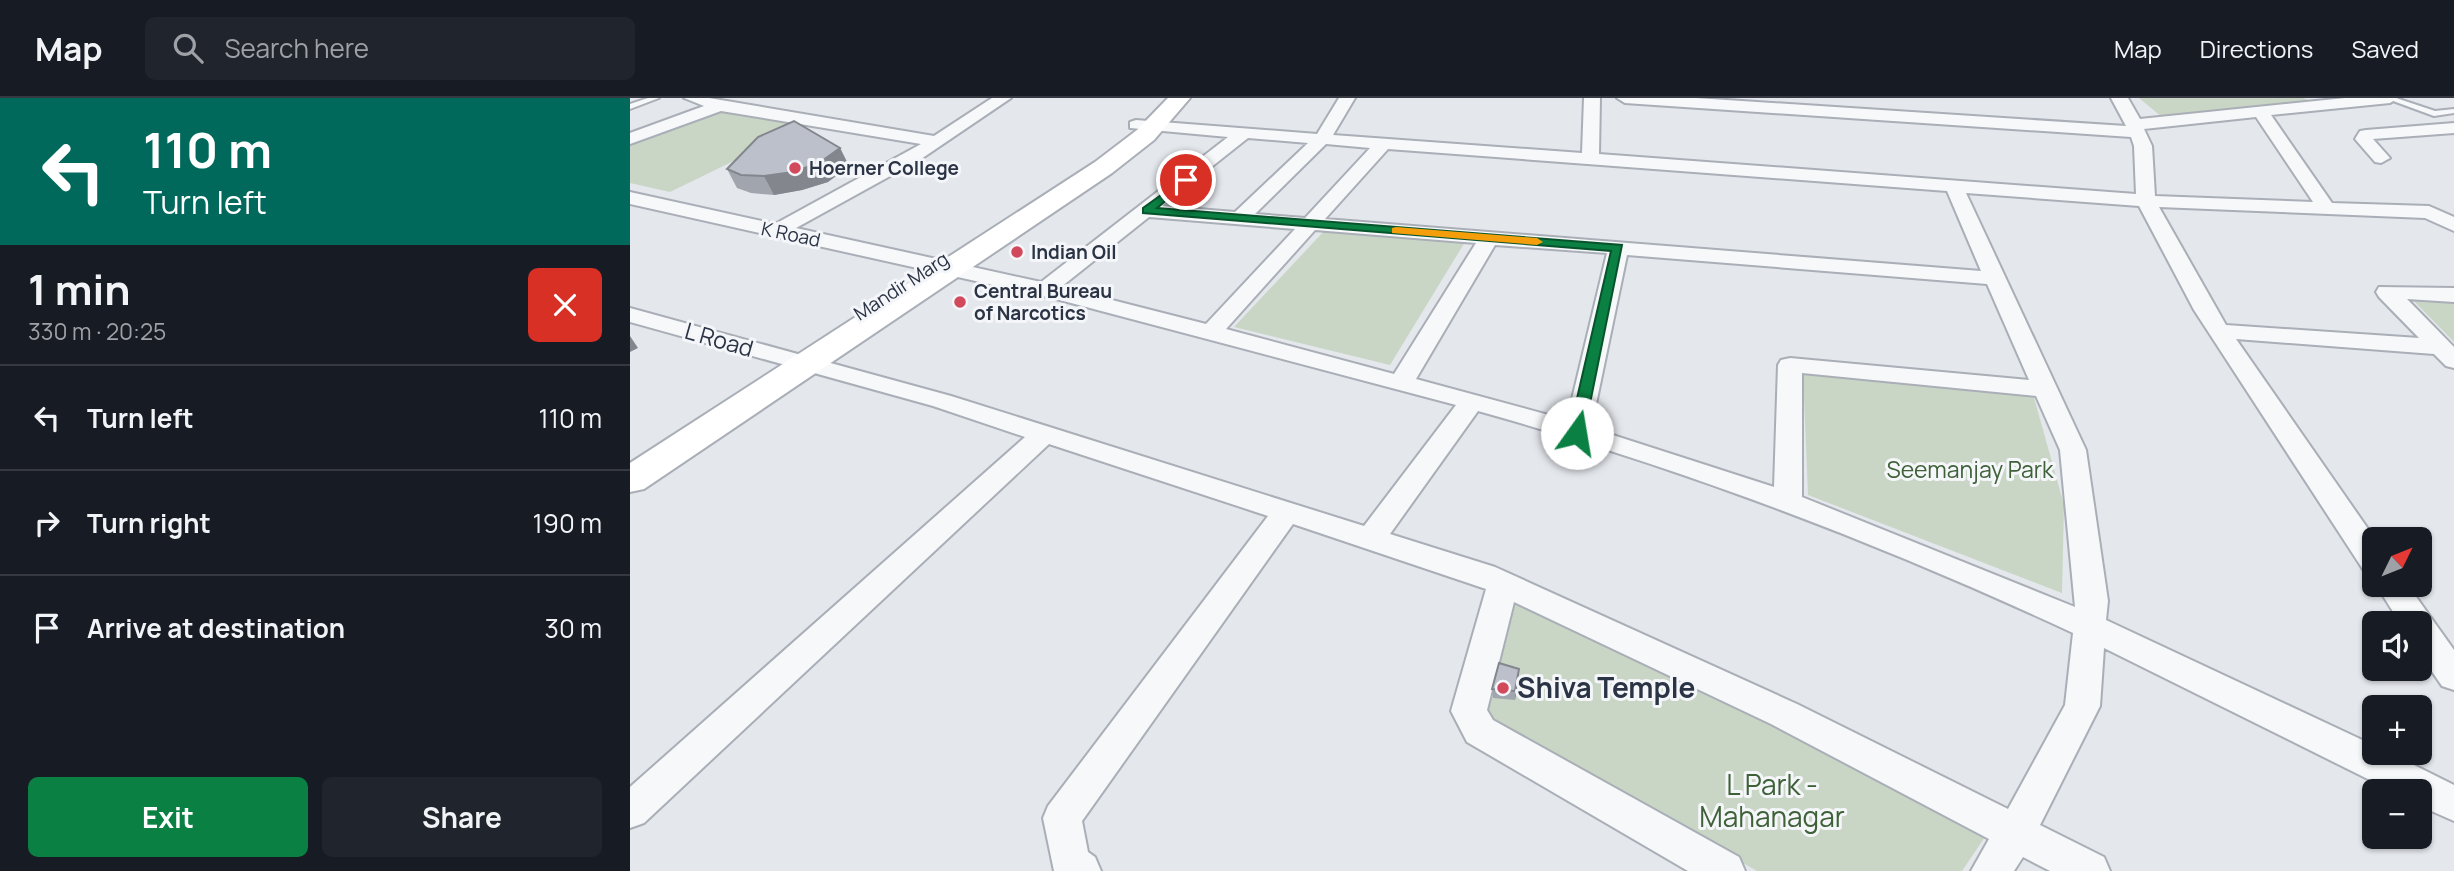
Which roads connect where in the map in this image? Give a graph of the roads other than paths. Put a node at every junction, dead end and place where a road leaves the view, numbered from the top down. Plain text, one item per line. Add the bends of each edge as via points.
1 (655, 98) edge
2 (692, 98) edge
3 (741, 98) edge
4 (1003, 98) edge
5 (1163, 98) edge
6 (1179, 98) edge
7 (1347, 98) edge
8 (1592, 98) edge
9 (1625, 98) edge
10 (1951, 98) edge
11 (2119, 98) edge
12 (2319, 98) edge
13 (2389, 98) edge
14 (2336, 104) junction
15 (720, 106) junction
16 (630, 107) edge
17 (2454, 111) edge
18 (2260, 112) junction
19 (1964, 120) junction
20 (1144, 126) junction
21 (2454, 128) edge
22 (2135, 129) junction
23 (1244, 133) junction
24 (630, 139) edge
25 (1322, 139) junction
26 (936, 141) junction
27 (1384, 144) junction
28 (2381, 158) dead end
29 (1590, 160) junction
30 (1954, 187) junction
31 (630, 198) edge
32 (2147, 201) junction
33 (2326, 208) junction
34 (1147, 211) junction
35 (1240, 218) junction
36 (1312, 224) junction
37 (2454, 225) edge
38 (776, 231) junction
39 (1489, 238) junction
40 (1618, 248) junction
41 (944, 266) junction
42 (1995, 278) junction
43 (1042, 290) junction
44 (2454, 295) edge
45 (630, 315) edge
46 (2219, 331) junction
47 (1210, 332) junction
48 (2447, 354) edge
49 (799, 362) junction
50 (1401, 383) junction
51 (2045, 389) junction
52 (1472, 402) junction
53 (1045, 433) junction
54 (1577, 433) junction
55 (630, 463) edge
56 (630, 481) edge
57 (1788, 504) junction
58 (1287, 511) junction
59 (1371, 538) junction
60 (2362, 544) edge
61 (1503, 584) junction
62 (2090, 626) junction
63 (2432, 645) edge
64 (2454, 676) edge
65 (2454, 804) edge
66 (630, 811) edge
67 (2016, 833) junction
68 (1082, 871) edge
69 (1725, 871) edge
70 (1991, 871) edge
71 (2090, 871) edge

1 - 16 lane
2 - 15 street
3 - 15 street
4 - 26 street
5 - 20 main road
6 - 20 main road
7 - 25 street
8 - 29 street
9 - 19 street
10 - 19 street
11 - 22 street
12 - 14 street
13 - 14 street
13 - 17 lane via 2434,114
14 - 18 street
15 - 24 street
15 - 26 street
18 - 22 street
18 - 33 street
19 - 22 street
20 - 23 street
20 - 41 main road via 1138,140
21 - 28 street via 2366,135 2363,139
22 - 32 street via 2143,146
23 - 25 street
23 - 34 street
25 - 27 street
25 - 35 street
26 - 38 street
27 - 29 street
27 - 36 street
29 - 30 street
30 - 32 street
30 - 42 street
31 - 38 street, K Road
32 - 33 street
32 - 46 street
33 - 37 street via 2429,212
34 - 35 street
34 - 43 street
35 - 36 street
36 - 39 street
36 - 47 street
38 - 41 street, K Road
39 - 40 street
39 - 50 street
40 - 42 street
40 - 54 street
41 - 43 street, K Road
41 - 49 main road
42 - 51 street
43 - 47 street, K Road
44 - 48 street via 2387,292
45 - 49 street, L Road
46 - 48 street
46 - 60 street
47 - 50 street, K Road
49 - 53 street, L Road
49 - 55 main road
49 - 56 main road
50 - 52 street, K Road
51 - 57 street via 1790,365
51 - 62 street via 2073,450 2092,601
52 - 54 street, K Road
52 - 59 street
53 - 58 street, L Road
53 - 66 street
54 - 57 street, K Road
57 - 62 street, K Road
58 - 59 street, L Road
58 - 68 street via 1062,818 1070,862
59 - 61 street, L Road
61 - 67 street, L Road via 1784,714
61 - 69 street via 1469,712 1480,731
62 - 65 street, K Road
62 - 67 street via 2082,706
63 - 64 street
67 - 70 street
67 - 71 street, L Road

